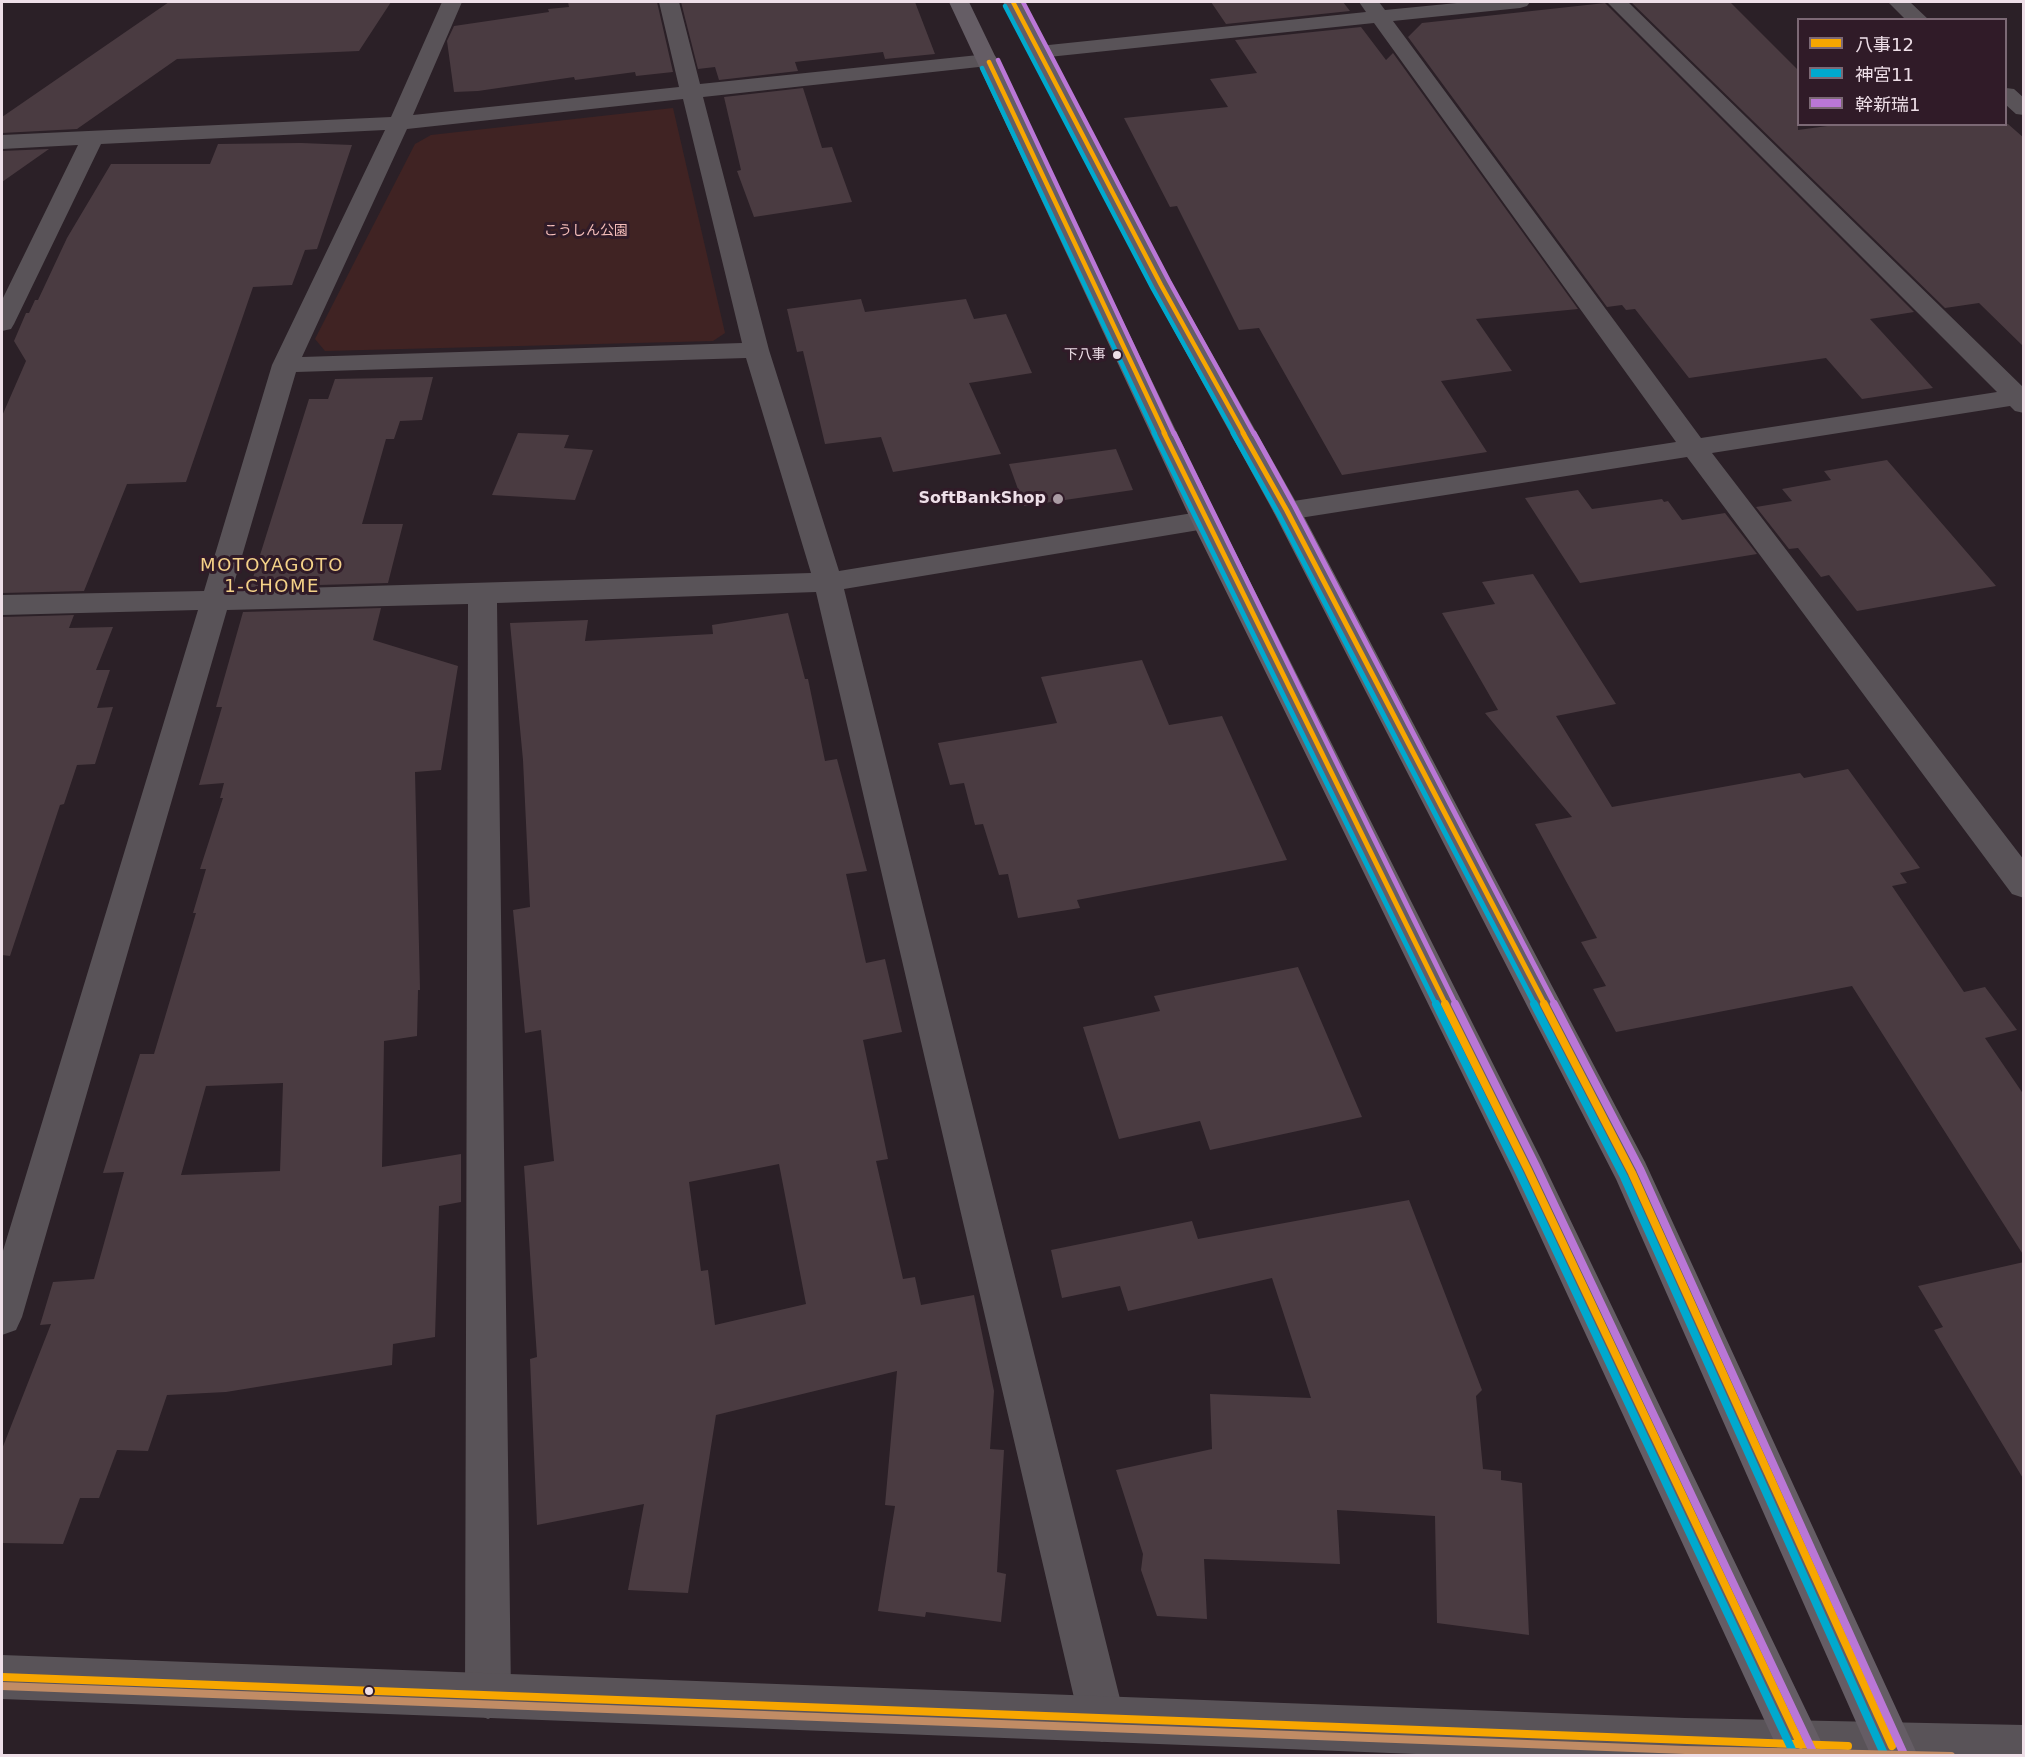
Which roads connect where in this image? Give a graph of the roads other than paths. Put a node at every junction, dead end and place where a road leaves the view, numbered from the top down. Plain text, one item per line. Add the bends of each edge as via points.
1 (452, 2) edge
2 (669, 2) edge
3 (959, 2) edge
4 (1013, 2) edge
5 (1520, 2) edge
6 (1617, 2) edge
7 (1898, 2) edge
8 (1375, 9) edge
9 (1917, 18) edge
10 (1039, 52) junction
11 (988, 60) junction
12 (693, 94) junction
13 (2007, 95) edge
14 (2024, 110) edge
15 (399, 123) junction
16 (92, 139) junction
17 (2, 142) edge
18 (2, 324) edge
19 (756, 350) junction
20 (285, 365) junction
21 (2021, 400) edge
22 (1694, 448) junction
23 (1287, 511) junction
24 (1205, 520) junction
25 (828, 582) junction
26 (482, 594) junction
27 (216, 601) junction
28 (2, 605) edge
29 (2024, 885) edge
30 (2, 1317) edge
31 (2, 1677) edge
32 (488, 1696) junction
33 (1102, 1719) junction
34 (2024, 1748) edge
35 (1803, 1750) edge
36 (1893, 1751) edge

1 - 15 street
2 - 12 street
3 - 11 main road
4 - 10 main road
5 - 8 street
6 - 21 street
7 - 9 street
8 - 10 street
8 - 22 street
10 - 23 main road via 1161,285
11 - 12 street
11 - 24 main road
12 - 15 street
12 - 19 street
13 - 14 street
15 - 16 street
15 - 20 street
16 - 17 street
16 - 18 street
19 - 20 street
19 - 25 street
20 - 27 street
21 - 22 street
22 - 23 street
22 - 29 street
23 - 36 main road via 1632,1173
24 - 25 street
24 - 35 main road via 1512,1138
25 - 26 street
25 - 33 street
26 - 27 street
26 - 32 street
27 - 28 street
27 - 30 street
31 - 32 street
32 - 33 street
33 - 35 street
34 - 36 street
35 - 36 street

